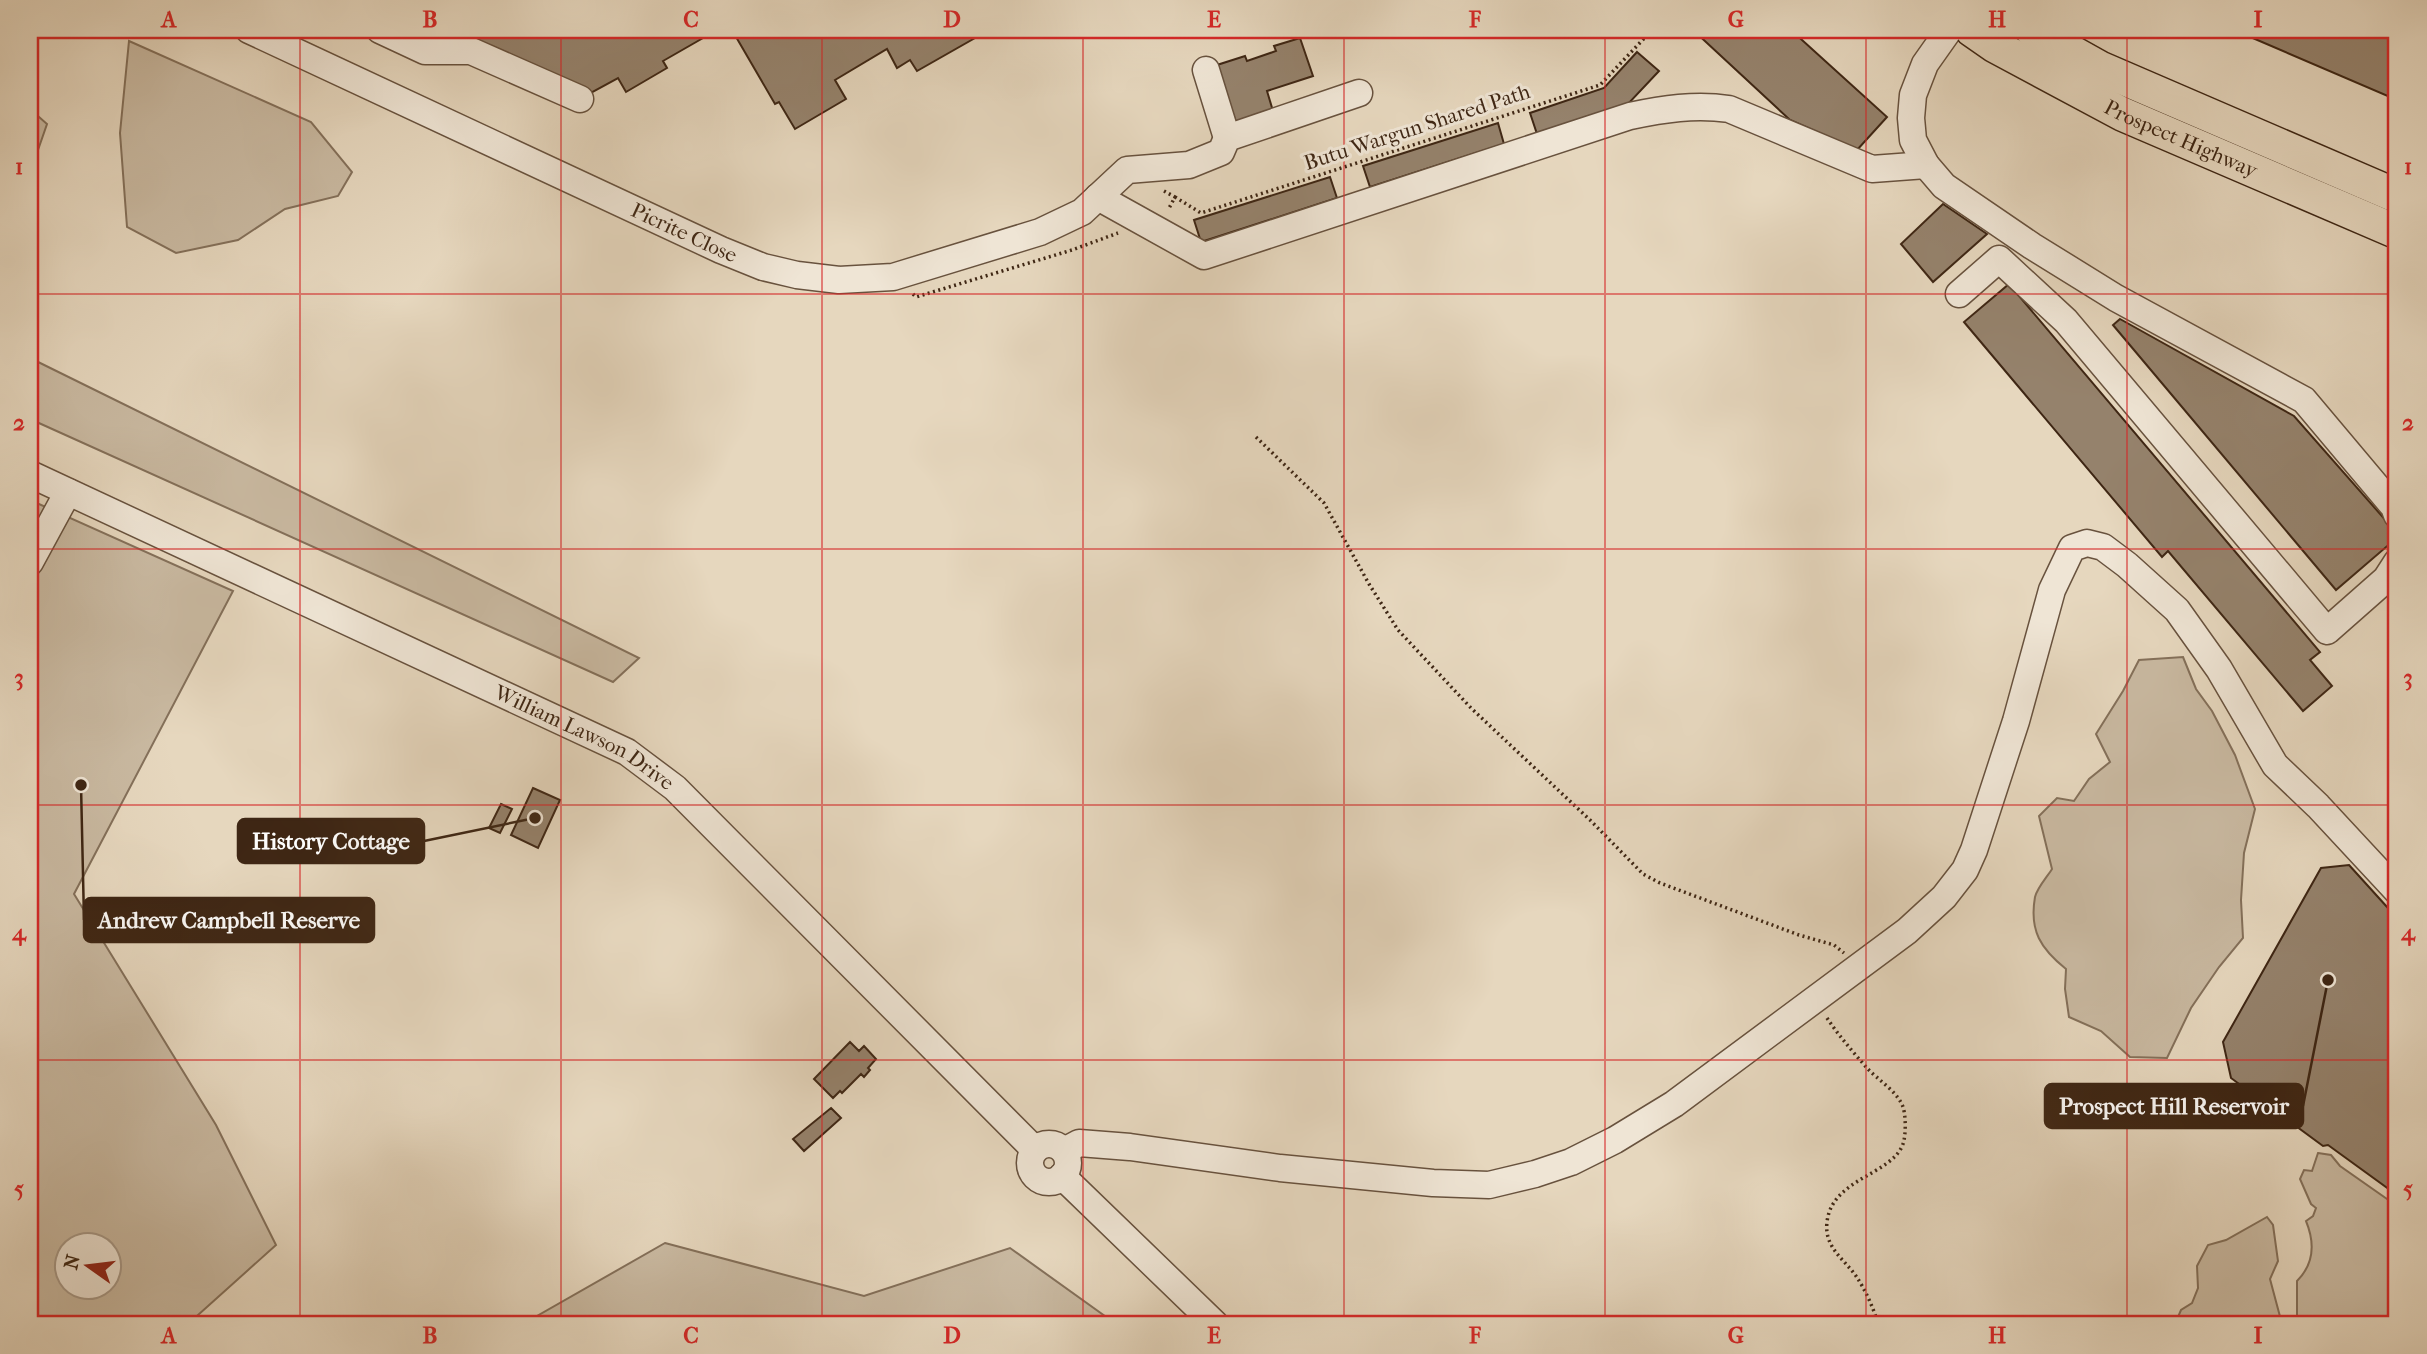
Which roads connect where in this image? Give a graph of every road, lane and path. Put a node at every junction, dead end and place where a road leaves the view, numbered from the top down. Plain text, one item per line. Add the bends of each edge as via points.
1 (249, 30) edge
2 (380, 30) edge
3 (1652, 30) edge
4 (1949, 30) edge
5 (1972, 30) edge
6 (2032, 30) edge
7 (1206, 71) dead end
8 (1359, 93) dead end
9 (580, 99) dead end
10 (1227, 138) junction
11 (1926, 165) junction
12 (2397, 196) edge
13 (1098, 197) junction
14 (1175, 197) dead end
15 (2397, 232) edge
16 (1959, 294) dead end
17 (1256, 437) dead end
18 (30, 474) edge
19 (68, 492) junction
20 (2397, 515) edge
21 (30, 562) edge
22 (2397, 562) edge
23 (2397, 891) edge
24 (1856, 968) junction
25 (1815, 999) junction
26 (1063, 1164) junction
27 (1214, 1324) edge
28 (1878, 1324) edge

1 - 13 street, Picrite Close via 721,250 763,268 797,275 839,280 893,277 1040,232 1082,212
2 - 9 street via 425,51 471,51
3 - 14 path, Butu Wargun Shared Path via 1600,85 1201,213
4 - 11 street via 1925,64 1913,95 1913,140
5 - 15 main road, Prospect Highway via 2122,114
6 - 12 main road, Prospect Highway via 2100,68
7 - 10 street
8 - 10 street
10 - 13 street, Picrite Close via 1221,152 1189,165 1127,170
11 - 13 street via 1872,169 1729,109 1705,106 1630,116 1204,256
11 - 20 street via 1944,186 2032,246 2116,298 2304,400
16 - 22 street via 1999,260 2066,321 2328,631 2386,579
17 - 24 path via 1324,503 1398,630 1471,708 1643,874 1834,945
18 - 19 street, William Lawson Drive
19 - 21 street
19 - 26 street, William Lawson Drive via 627,752 675,788 1035,1150 1030,1162 1039,1178 1051,1182
23 - 24 street via 2275,765 2219,669 2177,610 2103,547 2087,543 2073,548 2052,590 2012,733 1965,870 1944,897
24 - 25 street
25 - 26 street via 1674,1104 1615,1140 1571,1162 1489,1185 1280,1168 1079,1143
25 - 28 path via 1850,1048 1903,1106 1903,1144 1898,1152 1836,1200 1827,1221 1828,1239 1856,1276
26 - 27 street

